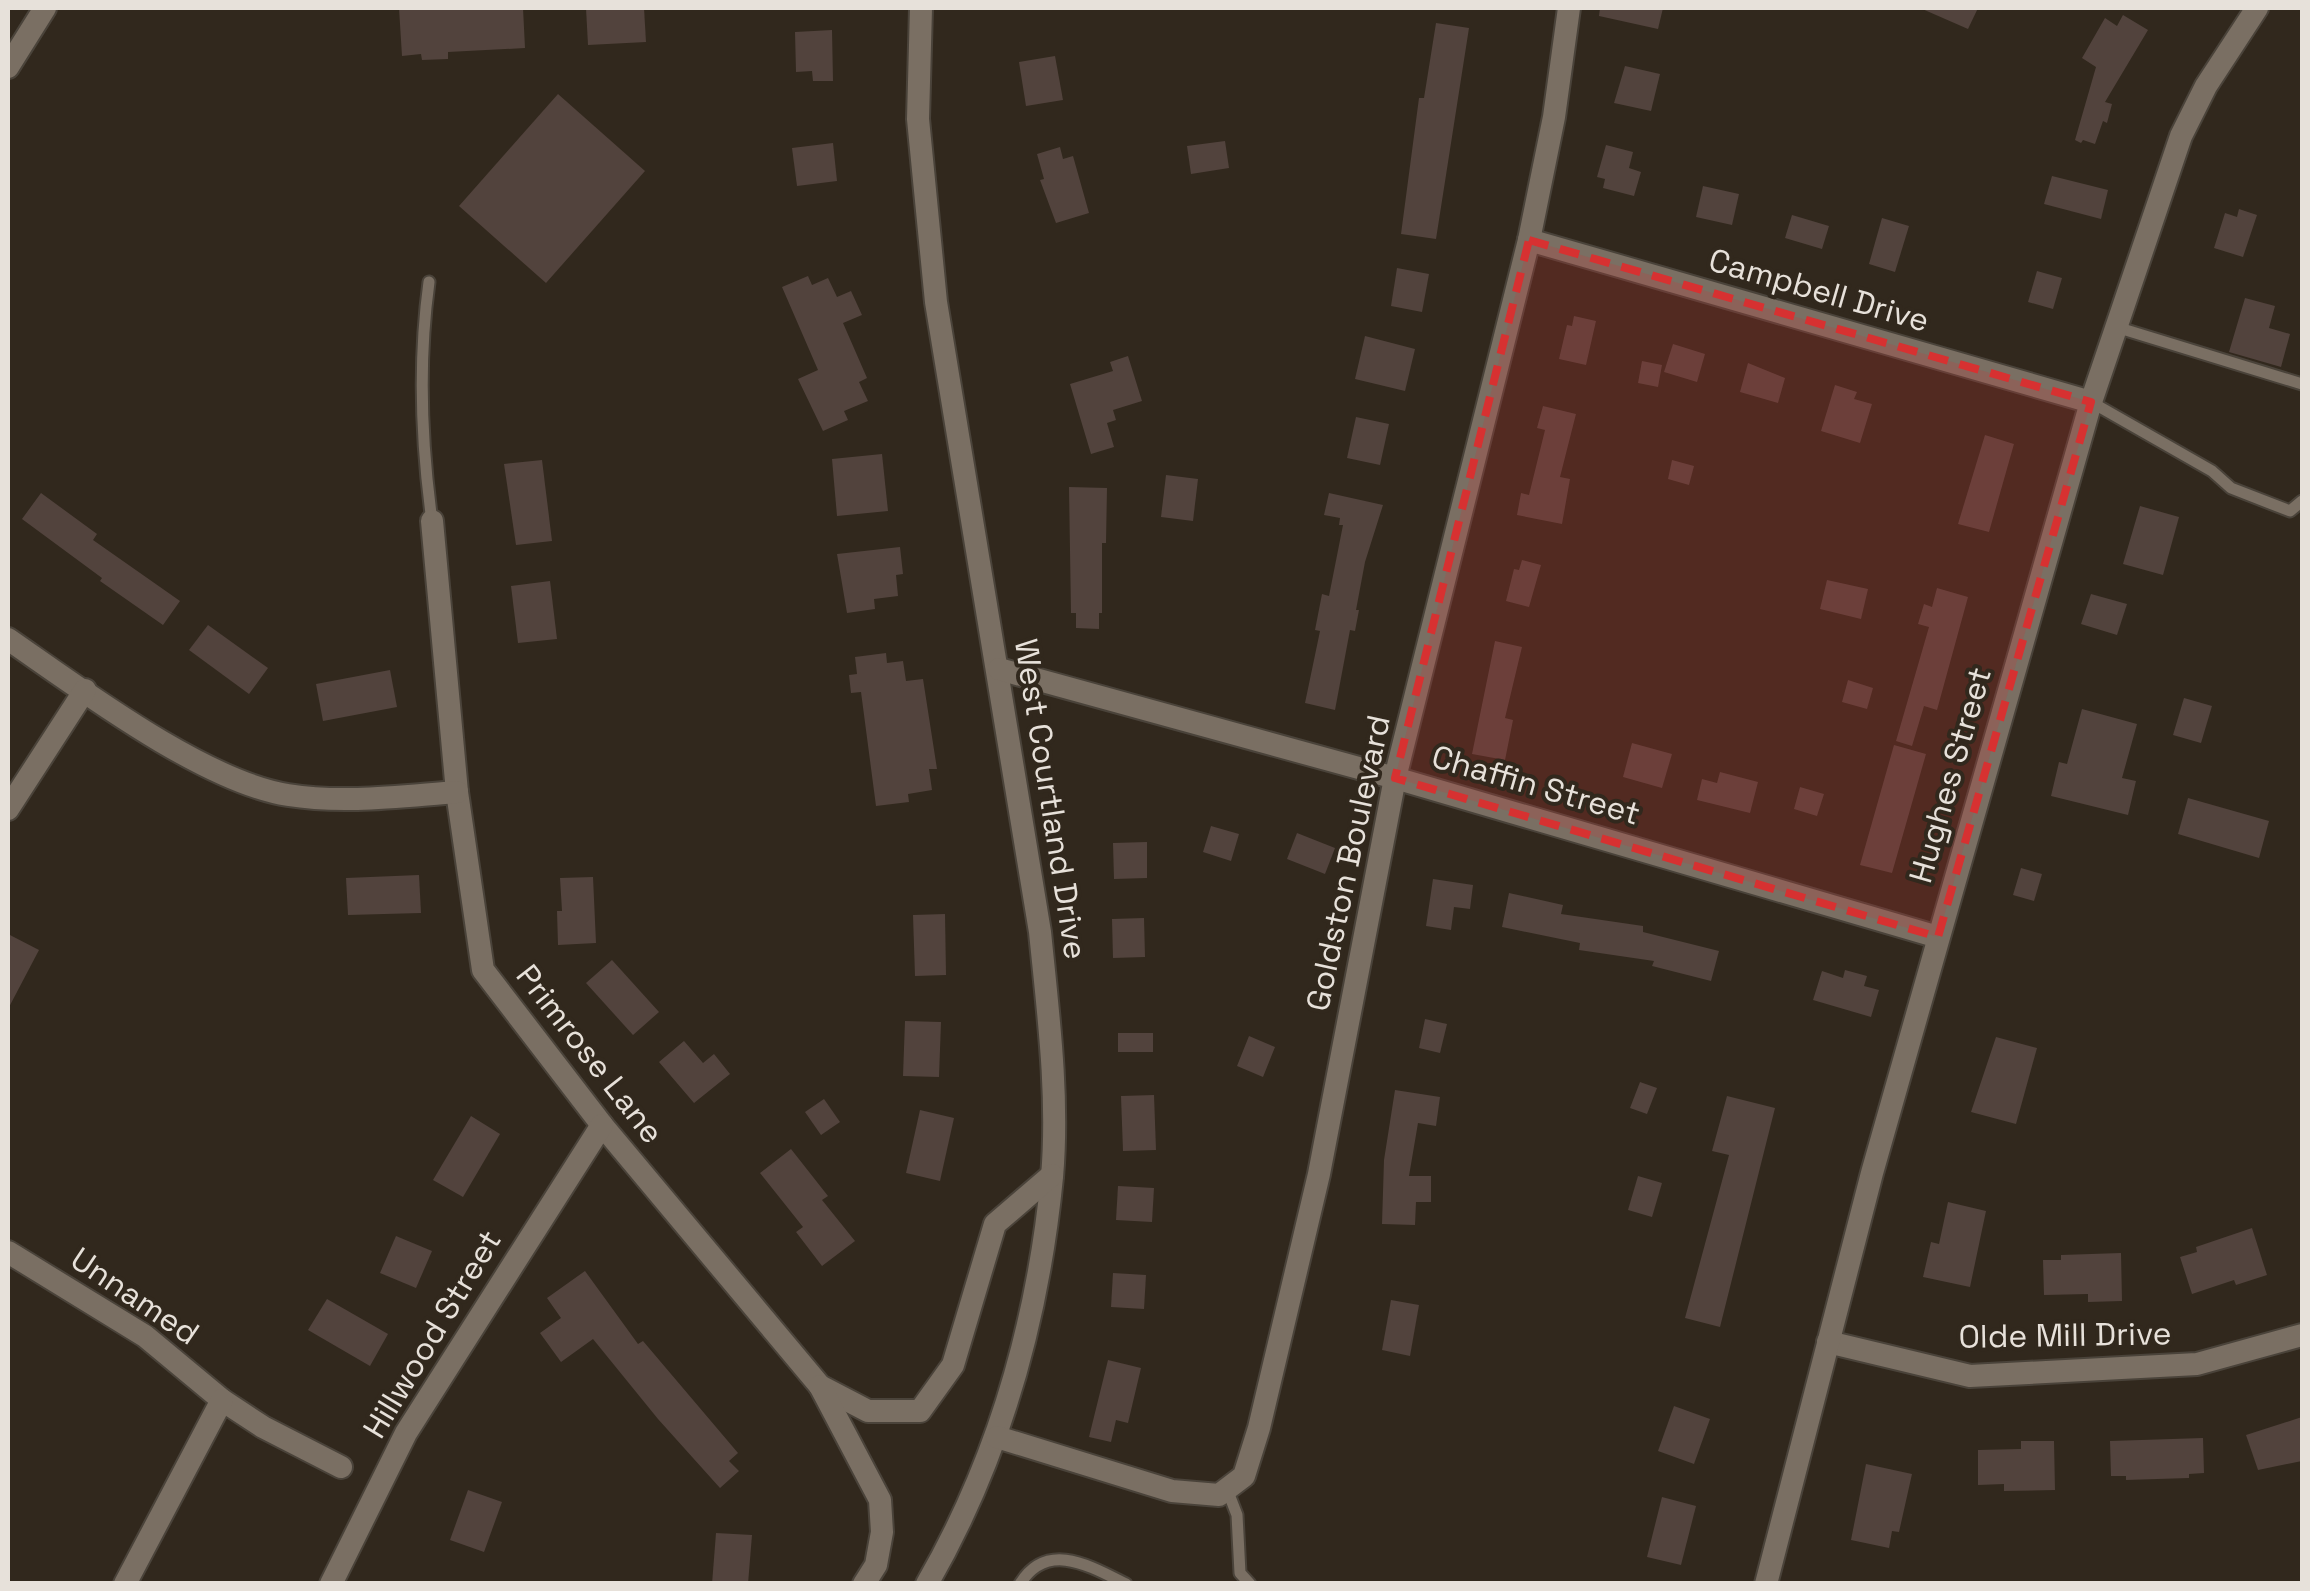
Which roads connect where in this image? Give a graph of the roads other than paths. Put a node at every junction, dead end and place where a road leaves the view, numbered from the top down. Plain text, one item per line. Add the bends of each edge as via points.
1 (44, 8) edge
2 (921, 8) edge
3 (1569, 8) edge
4 (2257, 8) edge
5 (17, 31) edge
6 (8, 66) edge
7 (1530, 240) junction
8 (429, 282) dead end
9 (2116, 327) junction
10 (2302, 384) edge
11 (2091, 402) junction
12 (2302, 501) edge
13 (432, 521) joint
14 (8, 639) edge
15 (999, 669) junction
16 (85, 690) junction
17 (1395, 778) junction
18 (457, 792) junction
19 (8, 809) edge
20 (1938, 937) junction
21 (602, 1125) junction
22 (1052, 1175) junction
23 (8, 1252) edge
24 (2302, 1336) edge
25 (1828, 1342) junction
26 (820, 1386) junction
27 (222, 1400) junction
28 (997, 1438) junction
29 (341, 1467) dead end
30 (1227, 1489) junction
31 (125, 1584) edge
32 (331, 1584) edge
33 (864, 1584) edge
34 (927, 1584) edge
35 (1020, 1584) edge
36 (1126, 1584) edge
37 (1250, 1584) edge
38 (1766, 1584) edge

1 - 5 street
2 - 15 street, West Courtland Drive via 918,119 936,302
3 - 7 street, Goldston Boulevard
4 - 9 street, Hughes Street via 2182,136
5 - 6 street
7 - 11 street, Campbell Drive
7 - 17 street, Goldston Boulevard
8 - 13 lane via 421,338 422,420
9 - 10 lane
9 - 11 street, Hughes Street
11 - 12 lane via 2231,488 2290,512
11 - 20 street, Hughes Street
13 - 18 street, Primrose Lane
14 - 16 street
15 - 17 street, Chaffin Street
15 - 22 street, West Courtland Drive via 1040,932 1050,1030
16 - 18 street via 166,744 249,786 333,798
16 - 19 street
17 - 20 street, Chaffin Street
17 - 30 street, Goldston Boulevard via 1310,1210 1244,1476
18 - 21 street, Primrose Lane via 483,970
20 - 25 street, Hughes Street
21 - 26 street, Primrose Lane
21 - 32 street, Hillwood Street via 406,1433
22 - 26 street, Primrose Lane via 995,1224 953,1365 920,1411 868,1411
22 - 28 street, West Courtland Drive via 1034,1311
23 - 27 street, Unnamed via 145,1336
24 - 25 street, Olde Mill Drive via 2198,1364 1970,1376
25 - 38 street, Hughes Street
26 - 33 street, Primrose Lane via 880,1500 876,1565
27 - 29 street, Unnamed
27 - 31 street
28 - 30 street via 1172,1491 1218,1495
28 - 34 street, West Courtland Drive
30 - 37 lane via 1240,1573
35 - 36 lane via 1028,1569 1056,1558

